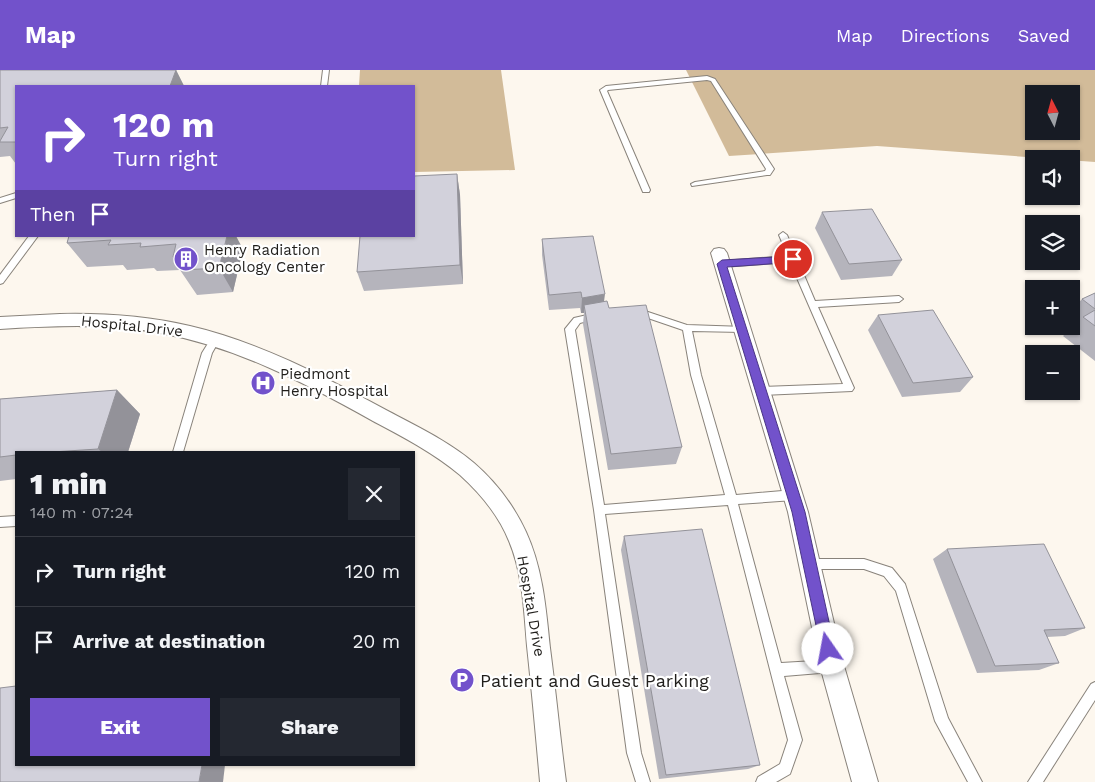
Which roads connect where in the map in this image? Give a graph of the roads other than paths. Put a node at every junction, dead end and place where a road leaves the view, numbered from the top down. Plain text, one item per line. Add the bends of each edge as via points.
1 (326, 70) edge
2 (324, 85) edge
3 (695, 184) dead end
4 (646, 190) dead end
5 (15, 195) edge
6 (0, 201) edge
7 (783, 235) dead end
8 (33, 237) edge
9 (720, 258) joint
10 (793, 259) junction
11 (0, 281) edge
12 (899, 298) dead end
13 (814, 304) junction
14 (603, 315) edge
15 (620, 315) edge
16 (0, 323) edge
17 (687, 328) junction
18 (742, 329) junction
19 (216, 339) junction
20 (762, 391) junction
21 (178, 451) edge
22 (794, 495) junction
23 (732, 500) junction
24 (599, 510) junction
25 (15, 521) edge
26 (0, 522) edge
27 (810, 564) junction
28 (832, 666) junction
29 (776, 670) junction
30 (1095, 688) edge
31 (553, 782) edge
32 (643, 782) edge
33 (763, 782) edge
34 (866, 782) edge
35 (975, 782) edge
36 (1035, 782) edge

1 - 2 lane
3 - 4 lane via 768,173 770,169 713,80 606,88 603,90
5 - 6 lane
7 - 10 lane
8 - 11 lane
9 - 10 lane
9 - 18 street
10 - 13 lane
12 - 13 lane
13 - 20 lane via 849,388
14 - 24 lane via 577,320 570,329
15 - 17 lane via 645,314
16 - 19 street, Hospital Drive via 54,319 125,322 158,325
17 - 18 lane
17 - 23 lane via 696,375
18 - 20 street
19 - 21 lane via 207,353
19 - 31 street, Hospital Drive via 299,371 439,449 476,478 501,506 518,539 529,576
20 - 22 street
22 - 23 lane
22 - 27 street
23 - 24 lane
23 - 29 lane
24 - 32 lane via 634,753
25 - 26 lane
27 - 28 street
27 - 35 lane via 864,564 888,572 901,588 942,721
28 - 29 lane
28 - 34 street
29 - 33 lane via 794,740 784,769
30 - 36 lane

